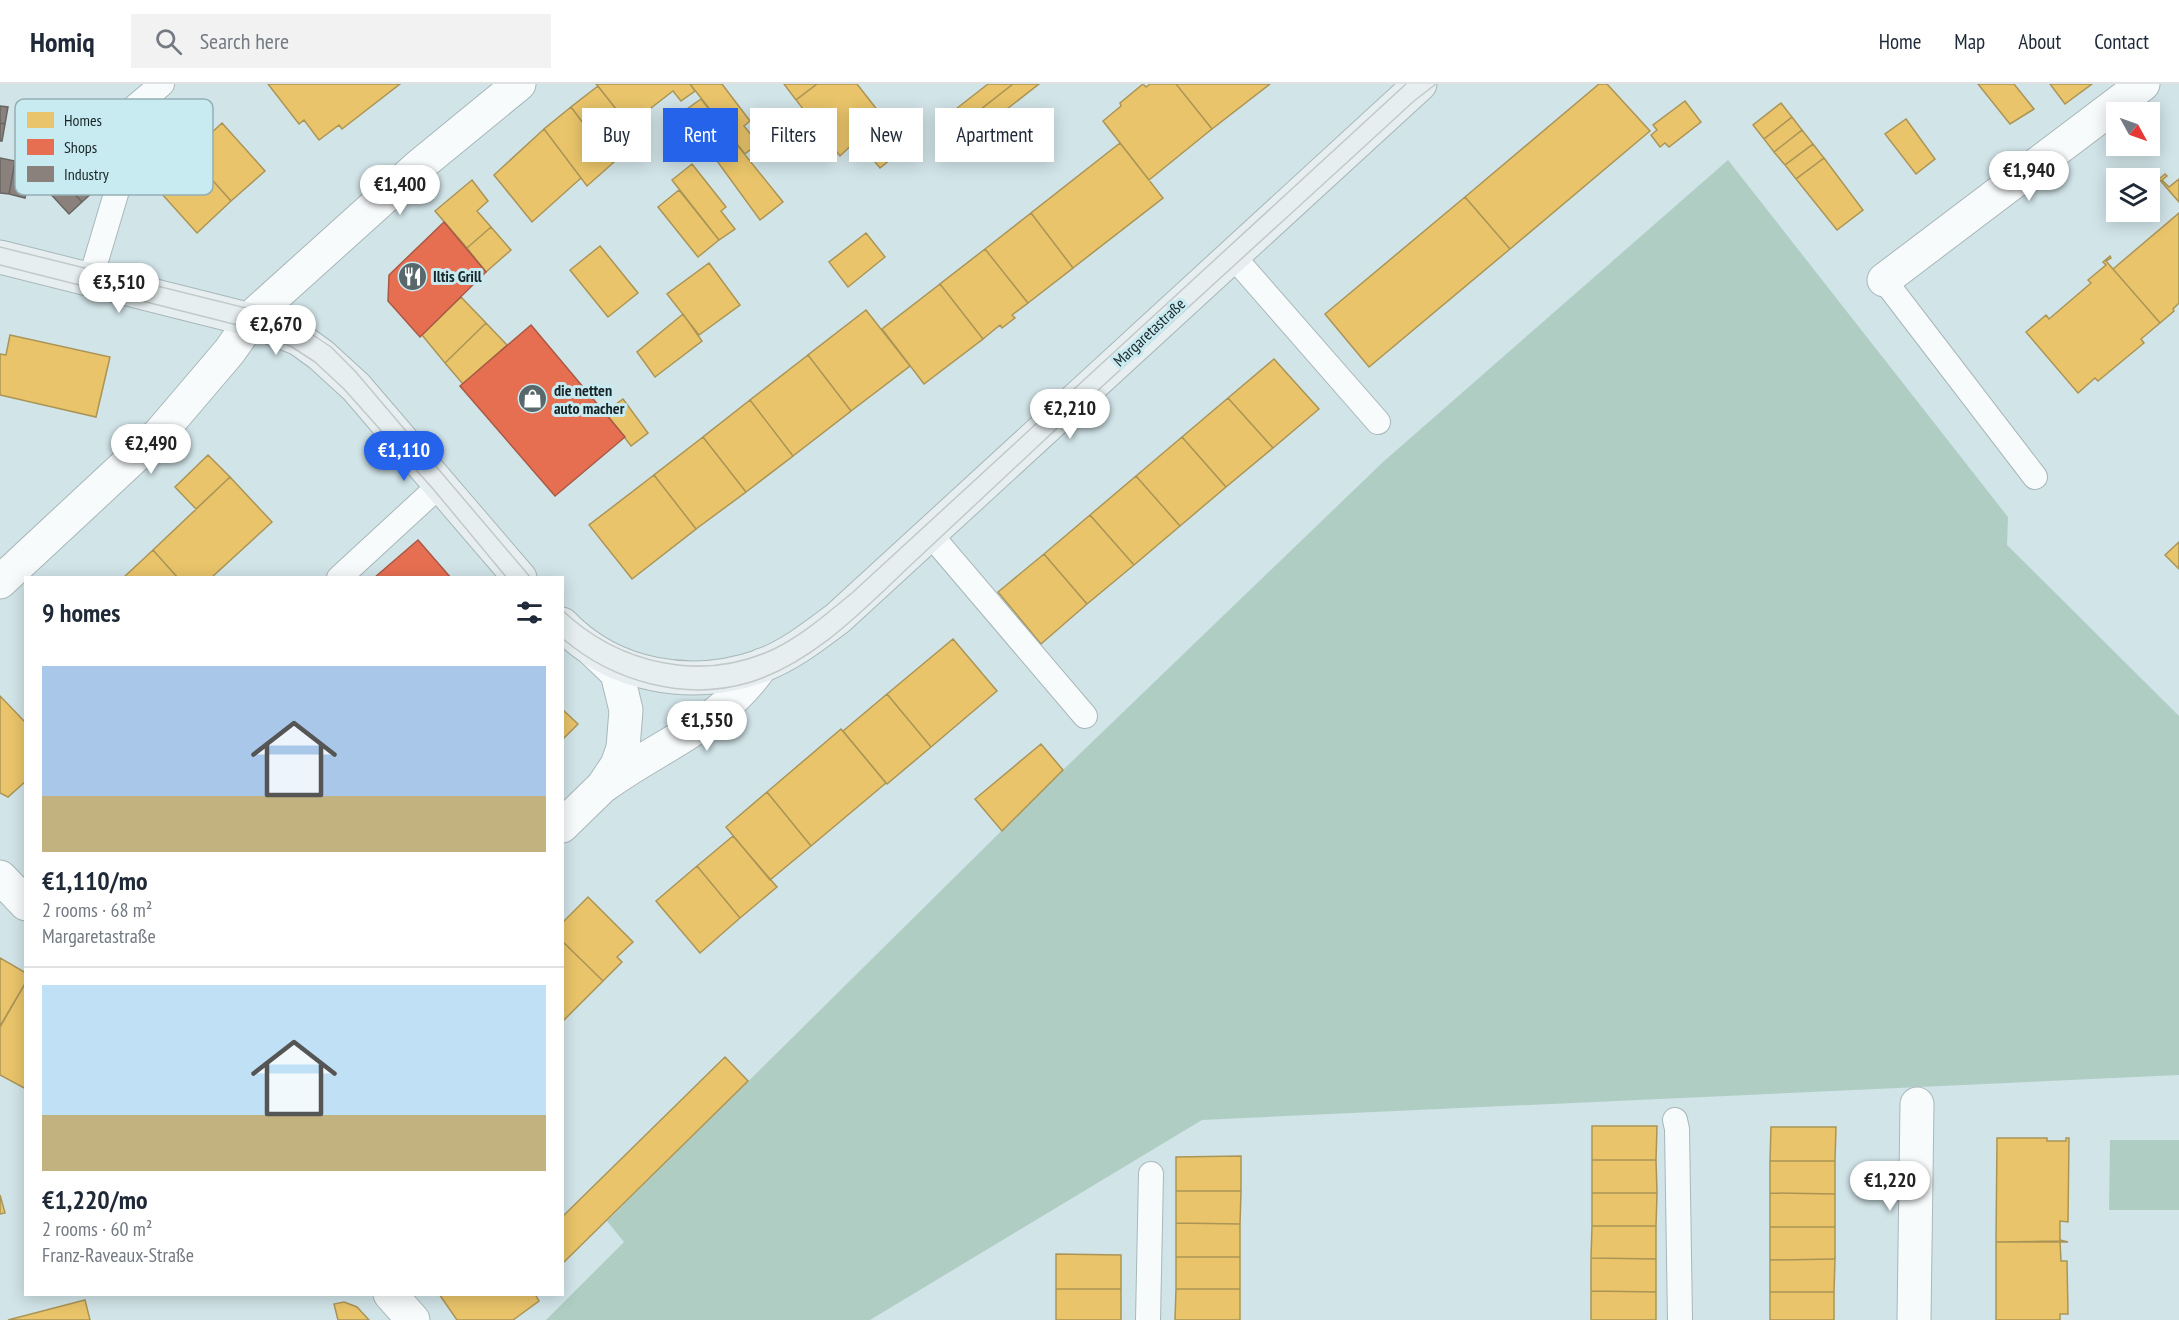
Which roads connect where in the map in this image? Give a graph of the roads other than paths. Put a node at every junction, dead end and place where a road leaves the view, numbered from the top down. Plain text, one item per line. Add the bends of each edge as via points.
1 (162, 84) edge
2 (519, 84) edge
3 (1420, 84) edge
4 (2143, 84) edge
5 (144, 99) edge
6 (116, 195) edge
7 (1232, 255) junction
8 (0, 257) edge
9 (1884, 280) joint
10 (90, 281) junction
11 (251, 320) junction
12 (1378, 422) dead end
13 (2035, 477) dead end
14 (441, 484) junction
15 (930, 534) junction
16 (341, 576) edge
17 (518, 576) edge
18 (0, 582) edge
19 (564, 626) edge
20 (593, 650) junction
21 (762, 665) junction
22 (1085, 716) dead end
23 (603, 786) junction
24 (564, 824) edge
25 (0, 877) edge
26 (24, 902) edge
27 (1917, 1104) dead end
28 (1675, 1120) dead end
29 (1151, 1173) dead end
30 (392, 1296) edge
31 (413, 1320) edge
32 (1148, 1320) edge
33 (1680, 1320) edge
34 (1914, 1320) edge

1 - 5 lane
2 - 11 street via 418,166
3 - 7 street, Margaretastraße
4 - 9 street
6 - 10 lane
7 - 12 lane
7 - 15 street, Margaretastraße
8 - 10 street
9 - 13 lane
10 - 11 street
11 - 14 street via 299,339 321,355 356,387
11 - 18 street via 229,352 160,432
14 - 16 lane
14 - 17 street
15 - 21 street, Margaretastraße via 838,618 799,647
15 - 22 lane
19 - 20 street, Margaretastraße
20 - 21 street, Margaretastraße via 621,664 667,678 697,679
20 - 23 street, Margaretastraße via 616,673 626,710 623,747
21 - 23 street, Margaretastraße via 751,682 706,722
23 - 24 street, Margaretastraße
25 - 26 street
27 - 34 street
28 - 33 lane
29 - 32 lane
30 - 31 street

